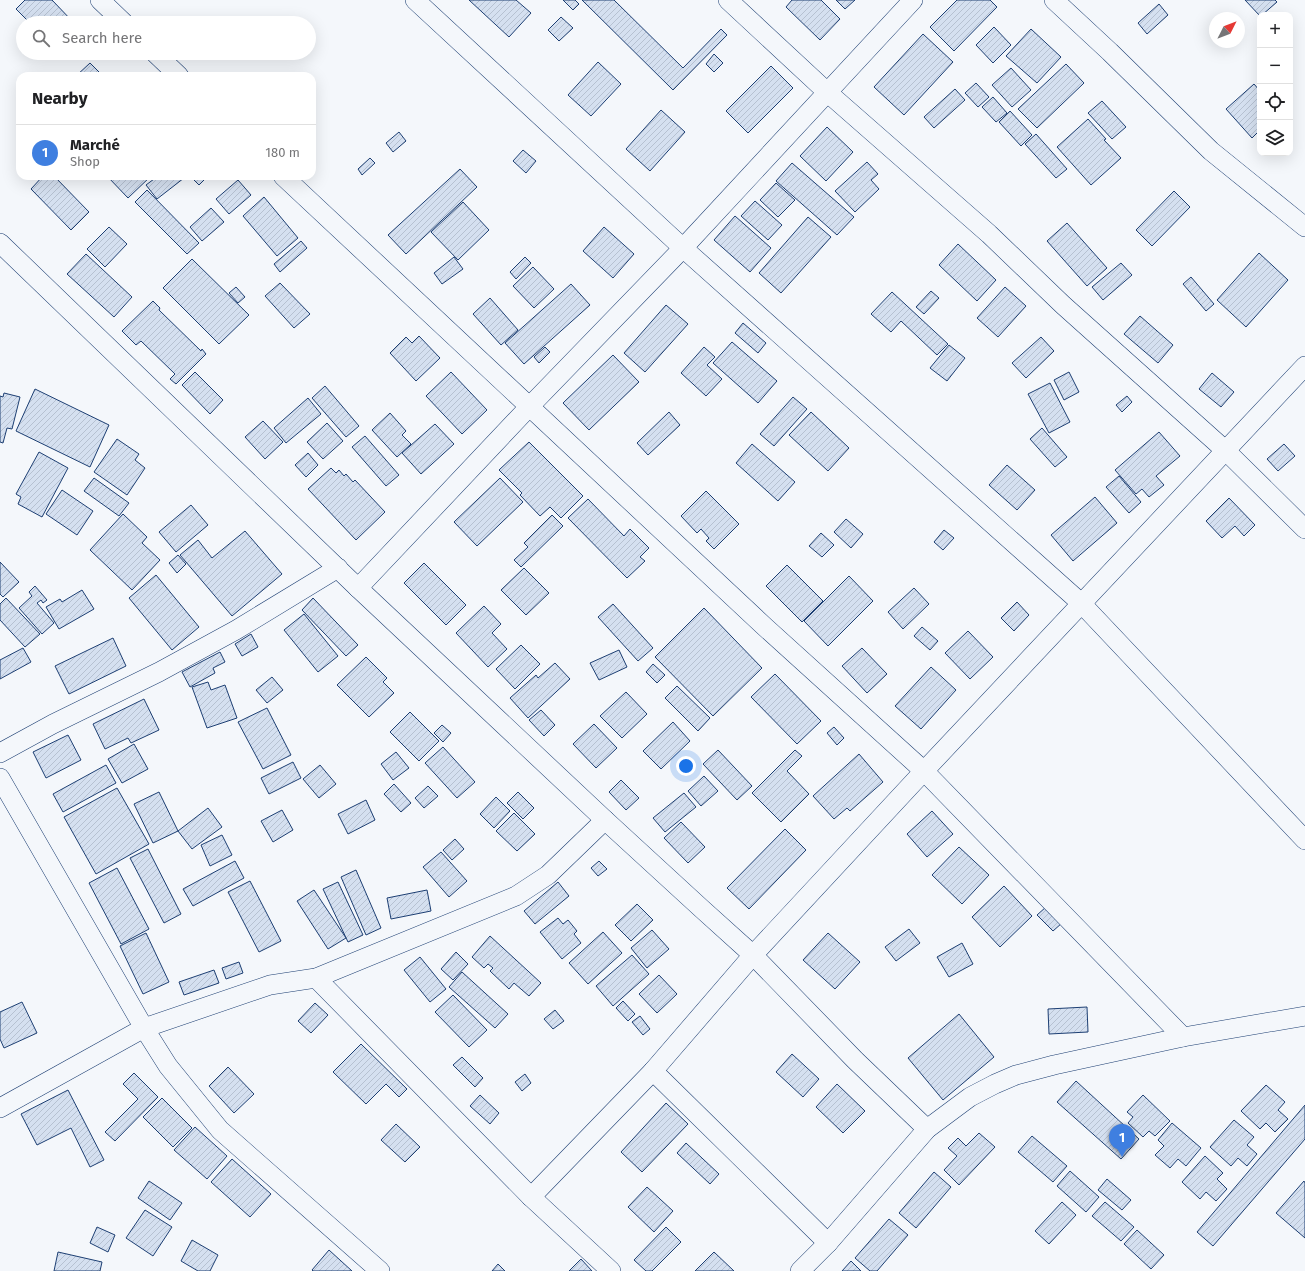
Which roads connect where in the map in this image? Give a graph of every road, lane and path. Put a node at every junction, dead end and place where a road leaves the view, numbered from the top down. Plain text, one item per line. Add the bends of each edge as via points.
1 (100, 0) edge
2 (415, 0) edge
3 (728, 0) edge
4 (913, 0) edge
5 (1054, 0) edge
6 (117, 16) edge
7 (162, 60) edge
8 (175, 72) edge
9 (827, 92) junction
10 (287, 180) edge
11 (1305, 227) edge
12 (0, 243) edge
13 (683, 248) junction
14 (1305, 366) edge
15 (529, 407) junction
16 (1226, 451) junction
17 (1305, 529) edge
18 (338, 568) junction
19 (358, 588) junction
20 (1081, 603) junction
21 (0, 753) edge
22 (924, 771) junction
23 (0, 778) edge
24 (605, 820) junction
25 (1305, 840) edge
26 (753, 955) junction
27 (316, 978) junction
28 (1305, 1016) edge
29 (144, 1028) junction
30 (1183, 1037) junction
31 (653, 1071) junction
32 (0, 1108) edge
33 (927, 1129) junction
34 (531, 1197) junction
35 (828, 1243) junction
36 (380, 1271) edge
37 (611, 1271) edge
38 (800, 1271) edge

1 - 6 street
2 - 13 street
3 - 9 street
4 - 9 street
5 - 11 street via 1211,150
7 - 8 street
9 - 13 street
9 - 16 street via 989,234 1063,305
10 - 15 street
12 - 18 street
13 - 15 street
13 - 20 street
14 - 16 street
15 - 19 street
15 - 22 street
16 - 17 street
16 - 20 street
18 - 19 street
18 - 21 street via 236,630
19 - 24 street
20 - 22 street
20 - 25 street
22 - 26 street
22 - 30 street
23 - 29 street
24 - 26 street
24 - 27 street via 548,875 516,896
26 - 31 street
26 - 33 street via 855,1060
27 - 29 street via 270,985
27 - 34 street
28 - 30 street
29 - 32 street
29 - 36 street via 168,1066 220,1130
30 - 33 street via 1016,1075 970,1097
31 - 34 street
31 - 35 street
33 - 35 street
34 - 37 street
35 - 38 street

